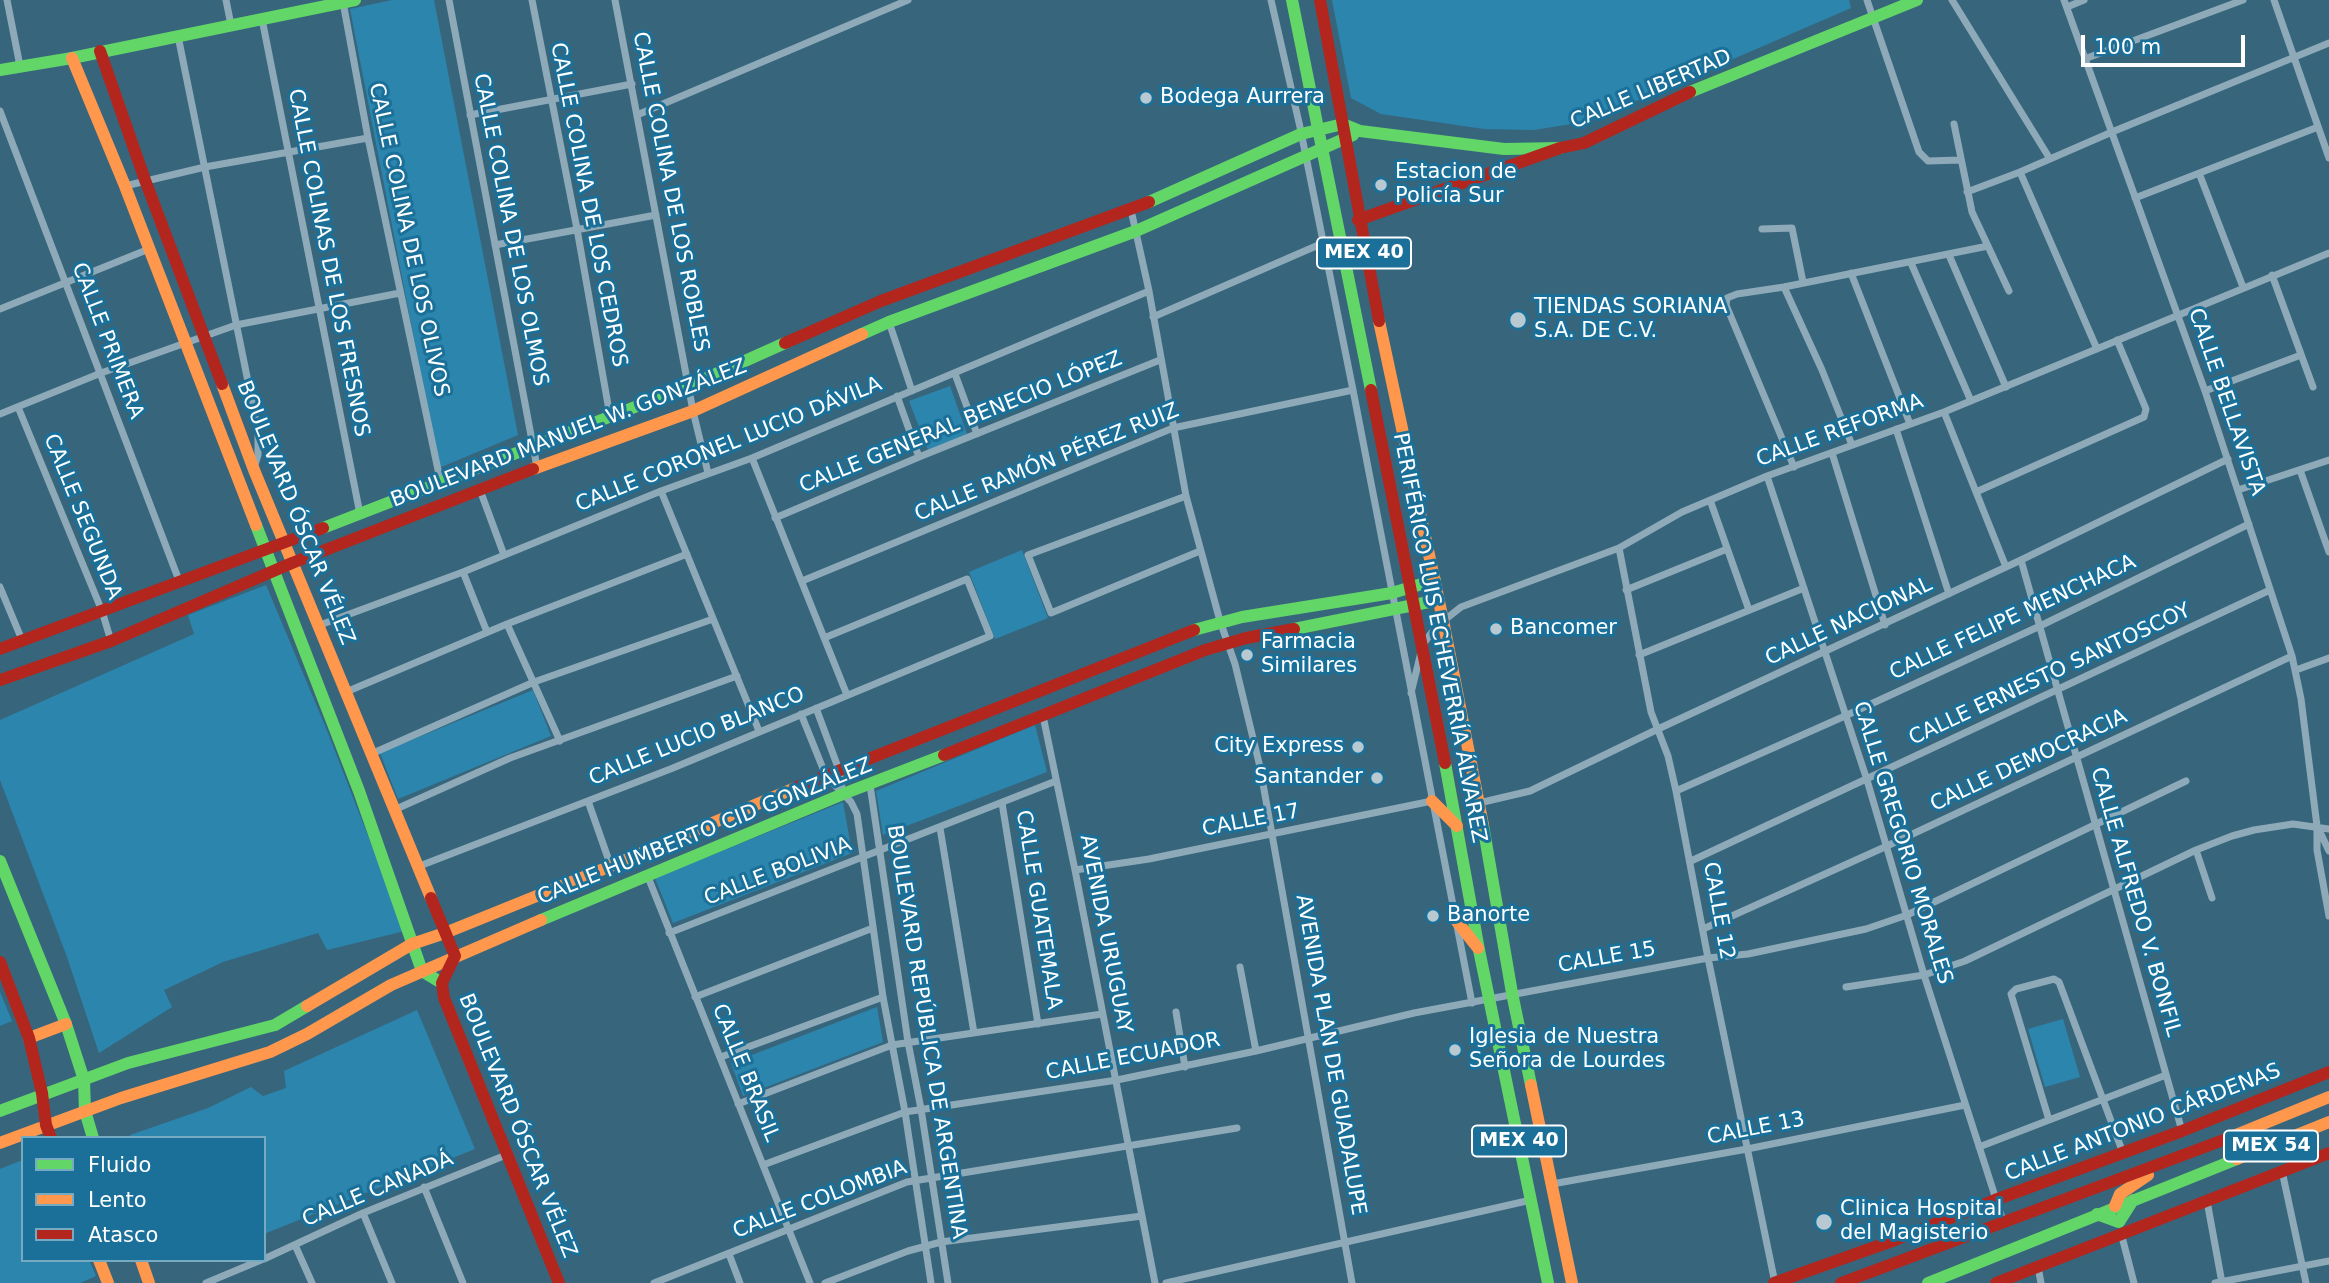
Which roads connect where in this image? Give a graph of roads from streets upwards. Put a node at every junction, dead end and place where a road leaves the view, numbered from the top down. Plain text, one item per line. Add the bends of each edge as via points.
1 (7, 0) edge
2 (226, 0) edge
3 (449, 0) edge
4 (532, 0) edge
5 (615, 0) edge
6 (908, 0) edge
7 (1271, 0) edge
8 (1292, 0) edge
9 (1320, 0) edge
10 (1867, 0) edge
11 (1917, 0) edge
12 (1952, 0) edge
13 (2084, 0) edge
14 (2243, 0) edge
15 (2274, 0) edge
16 (349, 1) edge
17 (2066, 4) edge
18 (1873, 18) junction
19 (262, 19) junction
20 (231, 25) junction
21 (178, 36) junction
22 (2329, 43) edge
23 (100, 51) junction
24 (2295, 57) junction
25 (72, 58) junction
26 (2087, 58) junction
27 (20, 66) junction
28 (0, 70) edge
29 (632, 84) junction
30 (551, 98) junction
31 (0, 111) edge
32 (470, 115) junction
33 (637, 115) junction
34 (1343, 124) junction
35 (1954, 124) dead end
36 (2318, 127) junction
37 (1318, 129) junction
38 (1360, 131) junction
39 (2112, 132) junction
40 (1301, 134) junction
41 (368, 138) junction
42 (1345, 140) junction
43 (1322, 147) junction
44 (1560, 148) junction
45 (289, 151) junction
46 (1305, 155) junction
47 (2329, 158) edge
48 (2050, 159) junction
49 (1960, 160) junction
50 (205, 167) junction
51 (2020, 172) junction
52 (2199, 173) junction
53 (145, 180) junction
54 (125, 186) junction
55 (1967, 192) junction
56 (2135, 198) junction
57 (1131, 210) junction
58 (656, 215) junction
59 (1358, 220) junction
60 (578, 229) junction
61 (1762, 229) dead end
62 (1136, 231) junction
63 (1323, 243) junction
64 (495, 245) junction
65 (1988, 246) junction
66 (149, 249) junction
67 (2329, 253) edge
68 (1949, 255) junction
69 (1911, 263) junction
70 (1851, 273) junction
71 (2272, 275) junction
72 (65, 281) junction
73 (1803, 282) junction
74 (1784, 287) junction
75 (2243, 287) junction
76 (1149, 291) junction
77 (2009, 291) dead end
78 (400, 293) junction
79 (318, 307) junction
80 (0, 309) edge
81 (2177, 315) junction
82 (1153, 317) junction
83 (889, 322) junction
84 (236, 326) junction
85 (204, 335) junction
86 (2117, 340) junction
87 (184, 342) junction
88 (2097, 349) junction
89 (2301, 355) junction
90 (1160, 360) junction
91 (101, 373) junction
92 (954, 374) junction
93 (689, 386) junction
94 (2006, 387) junction
95 (2313, 387) dead end
96 (1353, 390) junction
97 (912, 391) junction
98 (2205, 391) junction
99 (897, 396) junction
100 (1970, 401) junction
101 (18, 407) junction
102 (693, 411) junction
103 (1944, 412) junction
104 (0, 414) edge
105 (610, 416) junction
106 (1910, 424) junction
107 (1173, 428) junction
108 (1896, 429) junction
109 (978, 434) junction
110 (1852, 445) junction
111 (533, 446) junction
112 (1832, 453) junction
113 (919, 457) junction
114 (752, 458) junction
115 (2228, 459) junction
116 (2329, 460) edge
117 (537, 467) junction
118 (1794, 467) junction
119 (254, 470) junction
120 (2300, 470) junction
121 (708, 473) junction
122 (1767, 476) junction
123 (441, 484) junction
124 (480, 489) junction
125 (2238, 490) junction
126 (661, 491) junction
127 (1976, 492) junction
128 (1186, 496) junction
129 (1710, 500) junction
130 (360, 514) junction
131 (775, 518) junction
132 (2249, 524) junction
133 (284, 543) junction
134 (1619, 548) junction
135 (1727, 549) junction
136 (265, 550) junction
137 (1200, 551) junction
138 (2329, 552) edge
139 (687, 554) junction
140 (504, 555) junction
141 (2021, 561) junction
142 (292, 563) junction
143 (2006, 567) junction
144 (273, 570) junction
145 (463, 572) junction
146 (1435, 580) junction
147 (802, 581) junction
148 (180, 583) junction
149 (0, 587) edge
150 (1411, 588) junction
151 (1804, 588) junction
152 (1626, 590) junction
153 (2270, 590) junction
154 (1392, 593) junction
155 (1949, 594) junction
156 (1439, 600) junction
157 (1414, 605) junction
158 (1395, 609) junction
159 (1749, 610) junction
160 (102, 611) junction
161 (713, 619) junction
162 (1443, 620) junction
163 (1220, 621) junction
164 (507, 624) junction
165 (320, 625) junction
166 (1885, 625) junction
167 (2040, 626) junction
168 (487, 632) junction
169 (824, 638) junction
170 (22, 640) junction
171 (111, 641) junction
172 (1227, 643) junction
173 (1423, 644) junction
174 (0, 649) edge
175 (1825, 652) junction
176 (1639, 655) junction
177 (2292, 656) junction
178 (2329, 658) edge
179 (2296, 670) junction
180 (737, 676) junction
181 (0, 680) edge
182 (534, 682) junction
183 (1048, 686) junction
184 (2057, 691) junction
185 (346, 692) junction
186 (1412, 693) junction
187 (847, 695) junction
188 (816, 708) junction
189 (1057, 710) junction
190 (801, 714) junction
191 (1043, 716) junction
192 (1845, 716) junction
193 (1658, 729) junction
194 (759, 731) junction
195 (560, 741) junction
196 (370, 755) junction
197 (2076, 758) junction
198 (832, 773) junction
199 (1867, 780) junction
200 (1056, 781) junction
201 (2186, 781) dead end
202 (382, 782) junction
203 (870, 785) junction
204 (359, 791) junction
205 (1676, 791) junction
206 (843, 794) junction
207 (588, 801) junction
208 (1432, 801) junction
209 (1002, 803) junction
210 (1479, 803) junction
211 (394, 810) junction
212 (2095, 823) junction
213 (1457, 826) junction
214 (2317, 826) junction
215 (940, 828) junction
216 (2329, 829) edge
217 (1273, 834) junction
218 (1887, 846) junction
219 (2196, 850) junction
220 (878, 851) junction
221 (2329, 851) edge
222 (608, 858) dead end
223 (863, 858) junction
224 (0, 861) edge
225 (1691, 861) junction
226 (417, 867) junction
227 (1075, 870) junction
228 (648, 877) junction
229 (2114, 890) junction
230 (2212, 898) dead end
231 (1907, 915) junction
232 (2329, 916) edge
233 (1455, 919) junction
234 (873, 928) junction
235 (1703, 929) junction
236 (445, 933) junction
237 (669, 933) junction
238 (412, 944) junction
239 (1479, 950) junction
240 (455, 956) junction
241 (1708, 958) junction
242 (0, 962) edge
243 (1240, 967) dead end
244 (422, 971) junction
245 (1924, 975) junction
246 (442, 983) junction
247 (1846, 987) dead end
248 (1512, 993) junction
249 (695, 997) junction
250 (883, 997) junction
251 (1490, 998) junction
252 (1472, 1003) junction
253 (1176, 1012) dead end
254 (1102, 1014) junction
255 (66, 1024) junction
256 (1038, 1024) junction
257 (974, 1033) junction
258 (1309, 1037) junction
259 (29, 1038) junction
260 (908, 1042) junction
261 (892, 1045) junction
262 (1256, 1051) junction
263 (720, 1057) junction
264 (1185, 1067) junction
265 (2329, 1072) edge
266 (2166, 1074) junction
267 (84, 1080) junction
268 (1117, 1080) junction
269 (42, 1093) junction
270 (2329, 1097) edge
271 (2102, 1100) junction
272 (738, 1104) junction
273 (1965, 1105) junction
274 (921, 1109) junction
275 (0, 1111) edge
276 (85, 1111) junction
277 (905, 1112) junction
278 (2049, 1120) junction
279 (2329, 1122) edge
280 (46, 1125) junction
281 (1237, 1128) dead end
282 (2182, 1131) junction
283 (50, 1136) edge
284 (92, 1136) edge
285 (0, 1143) edge
286 (1128, 1147) junction
287 (1979, 1147) junction
288 (1747, 1149) junction
289 (2123, 1153) junction
290 (2329, 1153) edge
291 (506, 1155) junction
292 (2168, 1163) junction
293 (764, 1165) junction
294 (2282, 1171) junction
295 (931, 1178) junction
296 (916, 1180) junction
297 (1552, 1184) junction
298 (424, 1187) junction
299 (2084, 1190) junction
300 (1532, 1200) junction
301 (1996, 1200) junction
302 (2133, 1200) junction
303 (2207, 1201) junction
304 (2115, 1206) junction
305 (363, 1213) junction
306 (2097, 1214) junction
307 (1142, 1216) junction
308 (2003, 1221) junction
309 (789, 1229) junction
310 (2120, 1229) junction
311 (942, 1242) junction
312 (1345, 1242) junction
313 (295, 1245) junction
314 (925, 1246) junction
315 (729, 1254) junction
316 (266, 1257) edge
317 (2329, 1261) edge
318 (100, 1262) edge
319 (142, 1262) edge
320 (256, 1262) edge
321 (2303, 1266) junction
322 (2038, 1267) junction
323 (230, 1274) junction
324 (657, 1282) edge
325 (2220, 1282) edge
326 (108, 1283) edge
327 (149, 1283) edge
328 (206, 1283) edge
329 (234, 1283) edge
330 (312, 1283) edge
331 (392, 1283) edge
332 (463, 1283) edge
333 (559, 1283) edge
334 (740, 1283) edge
335 (810, 1283) edge
336 (825, 1283) edge
337 (931, 1283) edge
338 (948, 1283) edge
339 (1155, 1283) edge
340 (1166, 1283) edge
341 (1352, 1283) edge
342 (1548, 1283) edge
343 (1572, 1283) edge
344 (1775, 1283) edge
345 (1841, 1283) edge
346 (1928, 1283) edge
347 (1996, 1283) edge
348 (2041, 1283) edge
349 (2134, 1283) edge
350 (2306, 1283) edge

1 - 27 street
2 - 20 street
3 - 32 street, CALLE COLINA DE LOS OLMOS
4 - 30 street, CALLE COLINA DE LOS CEDROS
5 - 29 street, CALLE COLINA DE LOS ROBLES
6 - 33 street
7 - 40 street
8 - 37 street, PERIFÉRICO LUIS ECHEVERRÍA ÁLVAREZ
9 - 34 street, PERIFÉRICO LUIS ECHEVERRÍA ÁLVAREZ
10 - 18 street
11 - 18 street, CALLE LIBERTAD
12 - 48 street
13 - 17 street
14 - 26 street
15 - 24 street
16 - 19 street
16 - 41 street, CALLE COLINA DE LOS OLIVOS
17 - 26 street, CALLE BELLAVISTA
18 - 44 street, CALLE LIBERTAD via 1665,102 1584,143
18 - 49 street via 1921,155 1931,161
19 - 20 street
19 - 45 street, CALLE COLINAS DE LOS FRESNOS
20 - 21 street
21 - 23 street
21 - 50 street
22 - 24 street
23 - 25 street
23 - 53 street, BOULEVARD ÓSCAR VÉLEZ
24 - 36 street
24 - 39 street
25 - 27 street
25 - 54 street, BOULEVARD ÓSCAR VÉLEZ
26 - 39 street, CALLE BELLAVISTA
27 - 28 street
29 - 30 street
29 - 33 street, CALLE COLINA DE LOS ROBLES
30 - 32 street
30 - 60 street, CALLE COLINA DE LOS CEDROS
31 - 72 street, CALLE PRIMERA
32 - 64 street, CALLE COLINA DE LOS OLMOS
33 - 58 street, CALLE COLINA DE LOS ROBLES
34 - 37 street, BOULEVARD MANUEL W. GONZÁLEZ
34 - 38 street
34 - 42 street, PERIFÉRICO LUIS ECHEVERRÍA ÁLVAREZ / MEX 40
35 - 49 street
36 - 47 street
36 - 52 street
37 - 40 street, BOULEVARD MANUEL W. GONZÁLEZ
37 - 43 street, PERIFÉRICO LUIS ECHEVERRÍA ÁLVAREZ / MEX 40
38 - 42 street, BOULEVARD MANUEL W. GONZÁLEZ
38 - 44 street via 1504,149
39 - 48 street
39 - 56 street, CALLE BELLAVISTA
40 - 46 street
40 - 57 street, BOULEVARD MANUEL W. GONZÁLEZ
41 - 45 street
41 - 78 street, CALLE COLINA DE LOS OLIVOS
42 - 43 street, BOULEVARD MANUEL W. GONZÁLEZ
42 - 59 street, PERIFÉRICO LUIS ECHEVERRÍA ÁLVAREZ / MEX 40
43 - 46 street, BOULEVARD MANUEL W. GONZÁLEZ
43 - 150 street, PERIFÉRICO LUIS ECHEVERRÍA ÁLVAREZ / MEX 40
44 - 59 street, CALLE LIBERTAD
45 - 50 street
45 - 79 street, CALLE COLINAS DE LOS FRESNOS
46 - 62 street, BOULEVARD MANUEL W. GONZÁLEZ
46 - 63 street
48 - 51 street
49 - 55 street
50 - 53 street
50 - 84 street
51 - 55 street
51 - 88 street
52 - 56 street
52 - 75 street
53 - 54 street
53 - 85 street, BOULEVARD ÓSCAR VÉLEZ
54 - 66 street, BOULEVARD ÓSCAR VÉLEZ
55 - 65 street via 1976,225
56 - 81 street, CALLE BELLAVISTA
57 - 62 street, AVENIDA PLAN DE GUADALUPE
57 - 93 street, BOULEVARD MANUEL W. GONZÁLEZ via 881,301
58 - 60 street
58 - 93 street, CALLE COLINA DE LOS ROBLES
59 - 146 street, PERIFÉRICO LUIS ECHEVERRÍA ÁLVAREZ / MEX 40
60 - 64 street
60 - 105 street, CALLE COLINA DE LOS CEDROS
61 - 73 street via 1792,228
62 - 76 street, AVENIDA PLAN DE GUADALUPE
62 - 83 street, BOULEVARD MANUEL W. GONZÁLEZ
63 - 82 street
63 - 96 street
64 - 111 street, CALLE COLINA DE LOS OLMOS
65 - 68 street
65 - 77 street
66 - 72 street
66 - 87 street, BOULEVARD ÓSCAR VÉLEZ
67 - 71 street, CALLE REFORMA
68 - 69 street
68 - 94 street
69 - 70 street
69 - 100 street
70 - 73 street
70 - 106 street
71 - 75 street, CALLE REFORMA
71 - 89 street
72 - 80 street
72 - 91 street, CALLE PRIMERA
73 - 74 street
74 - 110 street
74 - 118 street via 1726,300
75 - 81 street, CALLE REFORMA
76 - 82 street, AVENIDA PLAN DE GUADALUPE
76 - 92 street, CALLE CORONEL LUCIO DÁVILA
78 - 79 street
78 - 123 street, CALLE COLINA DE LOS OLIVOS
79 - 84 street
79 - 130 street, CALLE COLINAS DE LOS FRESNOS
81 - 86 street, CALLE REFORMA
81 - 98 street, CALLE BELLAVISTA
82 - 90 street, AVENIDA PLAN DE GUADALUPE
83 - 97 street
83 - 102 street, BOULEVARD MANUEL W. GONZÁLEZ
84 - 85 street
84 - 119 street via 258,431
85 - 87 street
85 - 119 street, BOULEVARD ÓSCAR VÉLEZ
86 - 88 street, CALLE REFORMA
86 - 127 street via 2146,409 2144,416
87 - 91 street
87 - 136 street, BOULEVARD ÓSCAR VÉLEZ
88 - 94 street, CALLE REFORMA
89 - 95 street
89 - 98 street
90 - 107 street, AVENIDA PLAN DE GUADALUPE
90 - 109 street, CALLE GENERAL BENECIO LÓPEZ
91 - 101 street
91 - 148 street, CALLE PRIMERA
92 - 97 street, CALLE CORONEL LUCIO DÁVILA
92 - 109 street
93 - 102 street, CALLE COLINA DE LOS ROBLES
93 - 105 street, BOULEVARD MANUEL W. GONZÁLEZ
94 - 100 street, CALLE REFORMA
96 - 107 street, CALLE RAMÓN PÉREZ RUIZ
96 - 154 street
97 - 99 street, CALLE CORONEL LUCIO DÁVILA
98 - 115 street, CALLE BELLAVISTA
99 - 113 street
99 - 114 street, CALLE CORONEL LUCIO DÁVILA
100 - 103 street, CALLE REFORMA
101 - 104 street
101 - 160 street, CALLE SEGUNDA
102 - 117 street, BOULEVARD MANUEL W. GONZÁLEZ
102 - 121 street, CALLE COLINA DE LOS ROBLES
103 - 106 street, CALLE REFORMA
103 - 127 street
105 - 111 street, BOULEVARD MANUEL W. GONZÁLEZ
106 - 108 street, CALLE REFORMA
107 - 128 street, AVENIDA PLAN DE GUADALUPE
107 - 147 street, CALLE RAMÓN PÉREZ RUIZ
108 - 110 street, CALLE REFORMA
108 - 155 street
109 - 113 street, CALLE GENERAL BENECIO LÓPEZ
110 - 112 street, CALLE REFORMA
111 - 117 street, CALLE COLINA DE LOS OLMOS
111 - 123 street, BOULEVARD MANUEL W. GONZÁLEZ
112 - 118 street, CALLE REFORMA
112 - 166 street
113 - 131 street, CALLE GENERAL BENECIO LÓPEZ
114 - 121 street, CALLE CORONEL LUCIO DÁVILA
114 - 131 street
115 - 125 street, CALLE BELLAVISTA
115 - 141 street, CALLE NACIONAL
116 - 120 street
117 - 124 street, BOULEVARD MANUEL W. GONZÁLEZ
118 - 122 street, CALLE REFORMA
119 - 133 street, BOULEVARD ÓSCAR VÉLEZ
120 - 125 street
120 - 138 street
121 - 126 street, CALLE CORONEL LUCIO DÁVILA
122 - 129 street, CALLE REFORMA
122 - 151 street, CALLE GREGORIO MORALES
123 - 130 street, BOULEVARD MANUEL W. GONZÁLEZ
124 - 140 street
124 - 142 street, BOULEVARD MANUEL W. GONZÁLEZ
125 - 132 street, CALLE BELLAVISTA
126 - 139 street
126 - 140 street, CALLE CORONEL LUCIO DÁVILA
127 - 143 street
128 - 137 street, AVENIDA PLAN DE GUADALUPE
128 - 137 street via 1028,555 1051,613
129 - 134 street, CALLE REFORMA
129 - 135 street
130 - 133 street, BOULEVARD MANUEL W. GONZÁLEZ
131 - 147 street
132 - 153 street, CALLE BELLAVISTA
132 - 167 street, CALLE FELIPE MENCHACA
133 - 136 street, BOULEVARD MANUEL W. GONZÁLEZ
133 - 142 street, BOULEVARD ÓSCAR VÉLEZ
134 - 152 street, CALLE 12
134 - 162 street, CALLE REFORMA via 1461,607
135 - 152 street
135 - 159 street
136 - 144 street, BOULEVARD ÓSCAR VÉLEZ
136 - 148 street, BOULEVARD MANUEL W. GONZÁLEZ
137 - 163 street, AVENIDA PLAN DE GUADALUPE
139 - 161 street
139 - 164 street
140 - 145 street, CALLE CORONEL LUCIO DÁVILA
141 - 143 street, CALLE NACIONAL
141 - 167 street, CALLE ALFREDO V. BONFIL
142 - 144 street, BOULEVARD MANUEL W. GONZÁLEZ
142 - 165 street, BOULEVARD ÓSCAR VÉLEZ
143 - 155 street, CALLE NACIONAL
144 - 171 street, BOULEVARD MANUEL W. GONZÁLEZ
144 - 204 street, BOULEVARD ÓSCAR VÉLEZ
145 - 165 street, CALLE CORONEL LUCIO DÁVILA
145 - 168 street
146 - 150 street, CALLE HUMBERTO CID GONZÁLEZ
146 - 156 street, PERIFÉRICO LUIS ECHEVERRÍA ÁLVAREZ / MEX 40
147 - 169 street
148 - 160 street, BOULEVARD MANUEL W. GONZÁLEZ
149 - 170 street
150 - 154 street, CALLE HUMBERTO CID GONZÁLEZ
150 - 157 street, PERIFÉRICO LUIS ECHEVERRÍA ÁLVAREZ / MEX 40
151 - 159 street
151 - 175 street, CALLE GREGORIO MORALES
152 - 176 street, CALLE 12
153 - 177 street, CALLE BELLAVISTA
153 - 184 street, CALLE ERNESTO SANTOSCOY
154 - 158 street
154 - 163 street, CALLE HUMBERTO CID GONZÁLEZ
155 - 166 street, CALLE NACIONAL
156 - 157 street, CALLE HUMBERTO CID GONZÁLEZ
156 - 162 street, PERIFÉRICO LUIS ECHEVERRÍA ÁLVAREZ / MEX 40
157 - 158 street, CALLE HUMBERTO CID GONZÁLEZ
157 - 173 street, PERIFÉRICO LUIS ECHEVERRÍA ÁLVAREZ / MEX 40
158 - 172 street, CALLE HUMBERTO CID GONZÁLEZ
158 - 186 street
159 - 176 street
160 - 170 street, BOULEVARD MANUEL W. GONZÁLEZ
160 - 171 street, CALLE SEGUNDA
161 - 180 street
161 - 182 street
162 - 173 street, CALLE REFORMA
162 - 210 street, PERIFÉRICO LUIS ECHEVERRÍA ÁLVAREZ / MEX 40
163 - 172 street, AVENIDA PLAN DE GUADALUPE
163 - 183 street, CALLE HUMBERTO CID GONZÁLEZ
164 - 168 street
164 - 182 street
165 - 185 street, BOULEVARD ÓSCAR VÉLEZ
166 - 175 street, CALLE NACIONAL
167 - 184 street, CALLE ALFREDO V. BONFIL
167 - 192 street, CALLE FELIPE MENCHACA
168 - 185 street
169 - 187 street
169 - 187 street, CALLE LUCIO BLANCO via 967,579 990,636
170 - 174 street, BOULEVARD MANUEL W. GONZÁLEZ
171 - 181 street, BOULEVARD MANUEL W. GONZÁLEZ
172 - 189 street, CALLE HUMBERTO CID GONZÁLEZ
172 - 217 street, AVENIDA PLAN DE GUADALUPE
173 - 186 street, CALLE REFORMA
173 - 213 street, PERIFÉRICO LUIS ECHEVERRÍA ÁLVAREZ / MEX 40
175 - 192 street, CALLE GREGORIO MORALES
175 - 193 street, CALLE NACIONAL
176 - 193 street, CALLE 12
177 - 179 street, CALLE BELLAVISTA
177 - 197 street, CALLE DEMOCRACIA
178 - 179 street
179 - 214 street, CALLE BELLAVISTA
180 - 194 street
180 - 195 street
182 - 195 street
182 - 196 street
183 - 189 street
183 - 198 street, CALLE HUMBERTO CID GONZÁLEZ
184 - 197 street, CALLE ALFREDO V. BONFIL
184 - 199 street, CALLE ERNESTO SANTOSCOY
185 - 196 street, BOULEVARD ÓSCAR VÉLEZ
186 - 208 street
187 - 188 street, CALLE LUCIO BLANCO
188 - 190 street, CALLE LUCIO BLANCO
188 - 198 street
189 - 191 street, CALLE HUMBERTO CID GONZÁLEZ
190 - 194 street, CALLE LUCIO BLANCO
190 - 198 street
191 - 200 street, AVENIDA URUGUAY
191 - 203 street, CALLE HUMBERTO CID GONZÁLEZ
192 - 199 street, CALLE GREGORIO MORALES
192 - 205 street, CALLE FELIPE MENCHACA
193 - 205 street, CALLE 12
193 - 210 street, CALLE NACIONAL via 1530,791
194 - 207 street, CALLE LUCIO BLANCO
195 - 211 street
196 - 202 street, BOULEVARD ÓSCAR VÉLEZ
197 - 212 street, CALLE ALFREDO V. BONFIL
197 - 218 street, CALLE DEMOCRACIA
198 - 206 street
198 - 206 street
198 - 236 street, CALLE HUMBERTO CID GONZÁLEZ
199 - 218 street, CALLE GREGORIO MORALES
199 - 225 street, CALLE ERNESTO SANTOSCOY
200 - 209 street, CALLE BOLIVIA
200 - 227 street, AVENIDA URUGUAY
201 - 212 street, CALLE 15
202 - 204 street
202 - 211 street, BOULEVARD ÓSCAR VÉLEZ
203 - 206 street, CALLE HUMBERTO CID GONZÁLEZ
203 - 220 street, BOULEVARD REPÚBLICA DE ARGENTINA
204 - 238 street, BOULEVARD ÓSCAR VÉLEZ
205 - 225 street, CALLE 12
206 - 223 street, BOULEVARD REPÚBLICA DE ARGENTINA via 857,814
206 - 228 street, CALLE HUMBERTO CID GONZÁLEZ
207 - 222 street
207 - 226 street, CALLE LUCIO BLANCO
208 - 213 street
208 - 217 street, CALLE 17
208 - 233 street
209 - 215 street, CALLE BOLIVIA
209 - 256 street, CALLE GUATEMALA
210 - 248 street, PERIFÉRICO LUIS ECHEVERRÍA ÁLVAREZ / MEX 40
211 - 226 street, BOULEVARD ÓSCAR VÉLEZ
212 - 229 street, CALLE ALFREDO V. BONFIL
212 - 231 street, CALLE 15
213 - 239 street, PERIFÉRICO LUIS ECHEVERRÍA ÁLVAREZ / MEX 40
214 - 216 street
214 - 219 street via 2293,824 2254,830
214 - 221 street, CALLE BELLAVISTA
214 - 232 street, CALLE BELLAVISTA
215 - 220 street, CALLE BOLIVIA
215 - 257 street
217 - 227 street, CALLE 17
217 - 258 street, AVENIDA PLAN DE GUADALUPE
218 - 231 street, CALLE GREGORIO MORALES
218 - 235 street, CALLE DEMOCRACIA
219 - 229 street
219 - 230 street
220 - 223 street, CALLE BOLIVIA
220 - 260 street, BOULEVARD REPÚBLICA DE ARGENTINA
223 - 234 street, BOULEVARD REPÚBLICA DE ARGENTINA
223 - 237 street, CALLE BOLIVIA
224 - 255 street
225 - 235 street, CALLE 12
226 - 236 street, BOULEVARD ÓSCAR VÉLEZ
227 - 254 street, AVENIDA URUGUAY
228 - 237 street, CALLE BRASIL
228 - 240 street, CALLE HUMBERTO CID GONZÁLEZ
229 - 245 street via 1984,953
229 - 266 street, CALLE ALFREDO V. BONFIL
231 - 241 street, CALLE 15 via 1841,935
231 - 245 street, CALLE GREGORIO MORALES
233 - 239 street
233 - 252 street
234 - 249 street
234 - 250 street, BOULEVARD REPÚBLICA DE ARGENTINA
235 - 241 street, CALLE 12
236 - 238 street, CALLE HUMBERTO CID GONZÁLEZ
236 - 240 street, BOULEVARD ÓSCAR VÉLEZ
237 - 249 street, CALLE BRASIL
238 - 244 street, BOULEVARD ÓSCAR VÉLEZ
238 - 267 street, CALLE HUMBERTO CID GONZÁLEZ via 275,1025 128,1063
239 - 251 street, PERIFÉRICO LUIS ECHEVERRÍA ÁLVAREZ / MEX 40
240 - 244 street, CALLE HUMBERTO CID GONZÁLEZ
240 - 246 street, BOULEVARD ÓSCAR VÉLEZ
241 - 248 street, CALLE 15
241 - 288 street, CALLE 12
242 - 259 street
243 - 262 street
244 - 246 street, BOULEVARD ÓSCAR VÉLEZ
244 - 276 street, CALLE HUMBERTO CID GONZÁLEZ via 271,1052
245 - 247 street
245 - 273 street, CALLE GREGORIO MORALES
246 - 291 street, BOULEVARD ÓSCAR VÉLEZ
248 - 251 street, CALLE ECUADOR
248 - 297 street, PERIFÉRICO LUIS ECHEVERRÍA ÁLVAREZ / MEX 40
249 - 263 street, CALLE BRASIL
250 - 261 street, BOULEVARD REPÚBLICA DE ARGENTINA
250 - 263 street
251 - 252 street, CALLE ECUADOR
251 - 300 street, PERIFÉRICO LUIS ECHEVERRÍA ÁLVAREZ / MEX 40
252 - 258 street, CALLE ECUADOR
253 - 264 street
254 - 256 street
254 - 268 street, AVENIDA URUGUAY
255 - 259 street
255 - 267 street
256 - 257 street
257 - 260 street
258 - 262 street, CALLE ECUADOR
258 - 312 street, AVENIDA PLAN DE GUADALUPE
259 - 269 street
260 - 261 street
260 - 274 street, BOULEVARD REPÚBLICA DE ARGENTINA
261 - 272 street
261 - 277 street, BOULEVARD REPÚBLICA DE ARGENTINA
262 - 264 street, CALLE ECUADOR
263 - 272 street, CALLE BRASIL
264 - 268 street, CALLE ECUADOR
265 - 282 street, CALLE ANTONIO CÁRDENAS
266 - 271 street
266 - 282 street, CALLE ALFREDO V. BONFIL
267 - 269 street, CALLE HUMBERTO CID GONZÁLEZ
267 - 276 street
268 - 274 street, CALLE ECUADOR
268 - 286 street, AVENIDA URUGUAY
269 - 275 street, CALLE HUMBERTO CID GONZÁLEZ
269 - 280 street
270 - 292 street, MEX 54
271 - 278 street
271 - 278 street via 2059,982 2054,979 2016,989 2011,998
271 - 289 street
272 - 293 street, CALLE BRASIL
273 - 287 street, CALLE GREGORIO MORALES
273 - 288 street, CALLE 13
274 - 277 street, CALLE ECUADOR
274 - 295 street, BOULEVARD REPÚBLICA DE ARGENTINA
276 - 280 street, CALLE HUMBERTO CID GONZÁLEZ
276 - 284 street
277 - 293 street, CALLE ECUADOR
277 - 296 street, BOULEVARD REPÚBLICA DE ARGENTINA
278 - 287 street
279 - 302 street, MEX 54
280 - 283 street
280 - 285 street, CALLE HUMBERTO CID GONZÁLEZ
281 - 286 street, CALLE COLOMBIA
282 - 289 street, CALLE ANTONIO CÁRDENAS
286 - 295 street, CALLE COLOMBIA
286 - 307 street, AVENIDA URUGUAY
287 - 301 street, CALLE GREGORIO MORALES
288 - 297 street, CALLE 13
288 - 344 street, CALLE 12
289 - 301 street, CALLE ANTONIO CÁRDENAS
290 - 294 street
291 - 298 street, CALLE CANADÁ
291 - 333 street, BOULEVARD ÓSCAR VÉLEZ
292 - 299 street, MEX 54
292 - 304 street via 2126,1189
293 - 309 street, CALLE BRASIL
294 - 303 street
294 - 321 street
295 - 296 street, CALLE COLOMBIA
295 - 311 street, BOULEVARD REPÚBLICA DE ARGENTINA
296 - 309 street, CALLE COLOMBIA
296 - 314 street, BOULEVARD REPÚBLICA DE ARGENTINA
297 - 343 street, PERIFÉRICO LUIS ECHEVERRÍA ÁLVAREZ / MEX 40
298 - 305 street, CALLE CANADÁ
298 - 332 street
299 - 304 street
299 - 308 street, MEX 54
300 - 312 street
300 - 342 street, PERIFÉRICO LUIS ECHEVERRÍA ÁLVAREZ / MEX 40
301 - 308 street, CALLE GREGORIO MORALES
301 - 344 street, CALLE ANTONIO CÁRDENAS
302 - 304 street, MEX 54
302 - 310 street
303 - 310 street
303 - 325 street
304 - 306 street, MEX 54
304 - 310 street
305 - 313 street, CALLE CANADÁ
305 - 331 street
306 - 310 street
306 - 346 street, MEX 54
307 - 311 street
307 - 339 street, AVENIDA URUGUAY
308 - 345 street, MEX 54
309 - 315 street, CALLE COLOMBIA
309 - 335 street, CALLE BRASIL
310 - 322 street
310 - 349 street
311 - 314 street
311 - 338 street, BOULEVARD REPÚBLICA DE ARGENTINA
312 - 340 street
312 - 341 street, AVENIDA PLAN DE GUADALUPE
313 - 316 street, CALLE CANADÁ
313 - 330 street
314 - 336 street
314 - 337 street, BOULEVARD REPÚBLICA DE ARGENTINA
315 - 324 street, CALLE COLOMBIA
315 - 334 street
317 - 321 street
318 - 326 street
319 - 327 street
320 - 323 street, CALLE CANADÁ
321 - 325 street
321 - 350 street
322 - 347 street
322 - 348 street
323 - 328 street, CALLE CANADÁ
323 - 329 street

